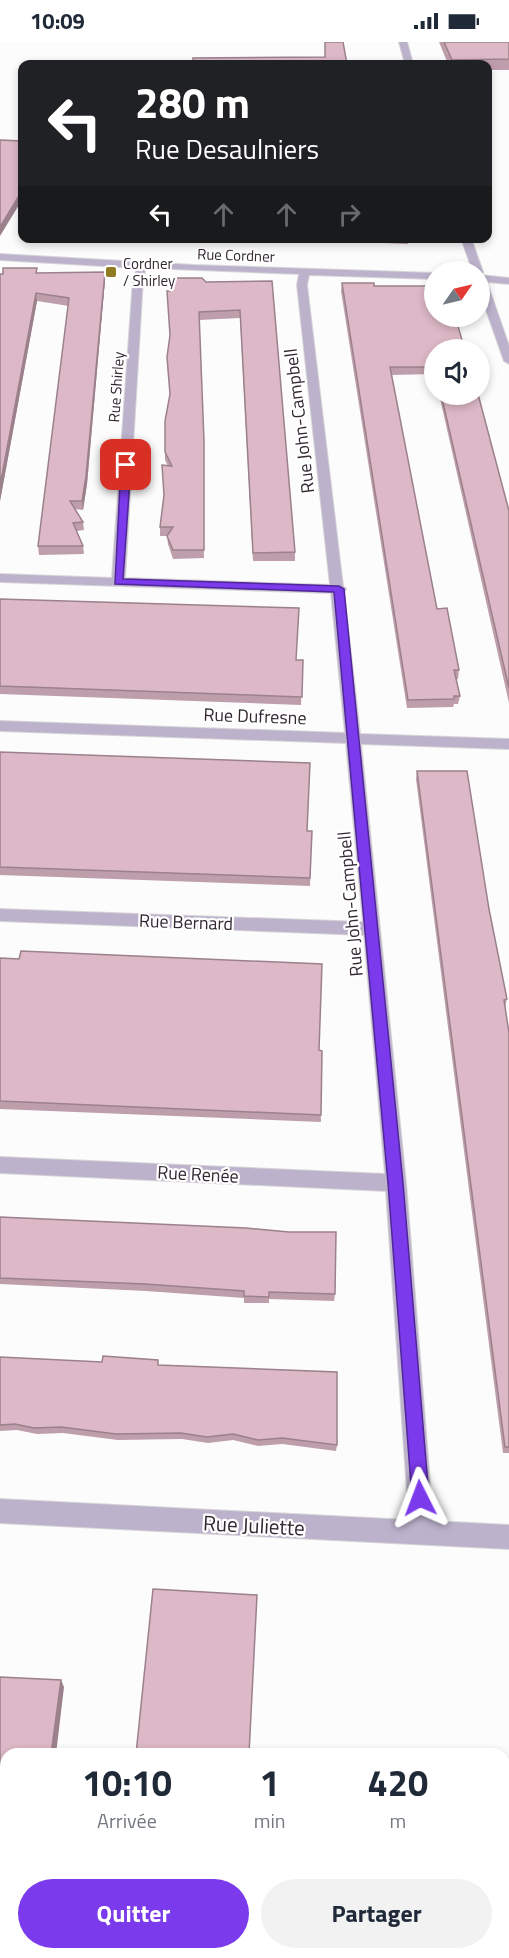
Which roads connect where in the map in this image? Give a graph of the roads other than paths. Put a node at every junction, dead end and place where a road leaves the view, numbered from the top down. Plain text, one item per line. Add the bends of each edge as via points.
1 (403, 42) edge
2 (408, 60) edge
3 (468, 243) edge
4 (0, 257) edge
5 (474, 261) edge
6 (142, 266) junction
7 (304, 272) junction
8 (424, 276) edge
9 (490, 279) edge
10 (509, 281) edge
11 (490, 307) edge
12 (509, 361) edge
13 (0, 578) edge
14 (118, 582) junction
15 (339, 589) junction
16 (0, 726) edge
17 (354, 739) junction
18 (509, 744) edge
19 (0, 915) edge
20 (372, 929) junction
21 (0, 1165) edge
22 (396, 1183) junction
23 (0, 1511) edge
24 (422, 1533) junction
25 (509, 1537) edge

1 - 2 street
3 - 5 street
4 - 6 street, Rue Cordner
6 - 7 street, Rue Cordner
6 - 14 street, Rue Shirley via 138,279
7 - 8 street, Rue Cordner
7 - 15 street, Rue John-Campbell via 302,285
9 - 10 street
11 - 12 street
13 - 14 street
14 - 15 street
15 - 17 street, Rue John-Campbell
16 - 17 street, Rue Dufresne
17 - 18 street, Rue Dufresne
17 - 20 street, Rue John-Campbell
19 - 20 street, Rue Bernard
20 - 22 street, Rue John-Campbell
21 - 22 street, Rue Renée
22 - 24 street, Rue John-Campbell
23 - 24 street, Rue Juliette
24 - 25 street, Rue Juliette

